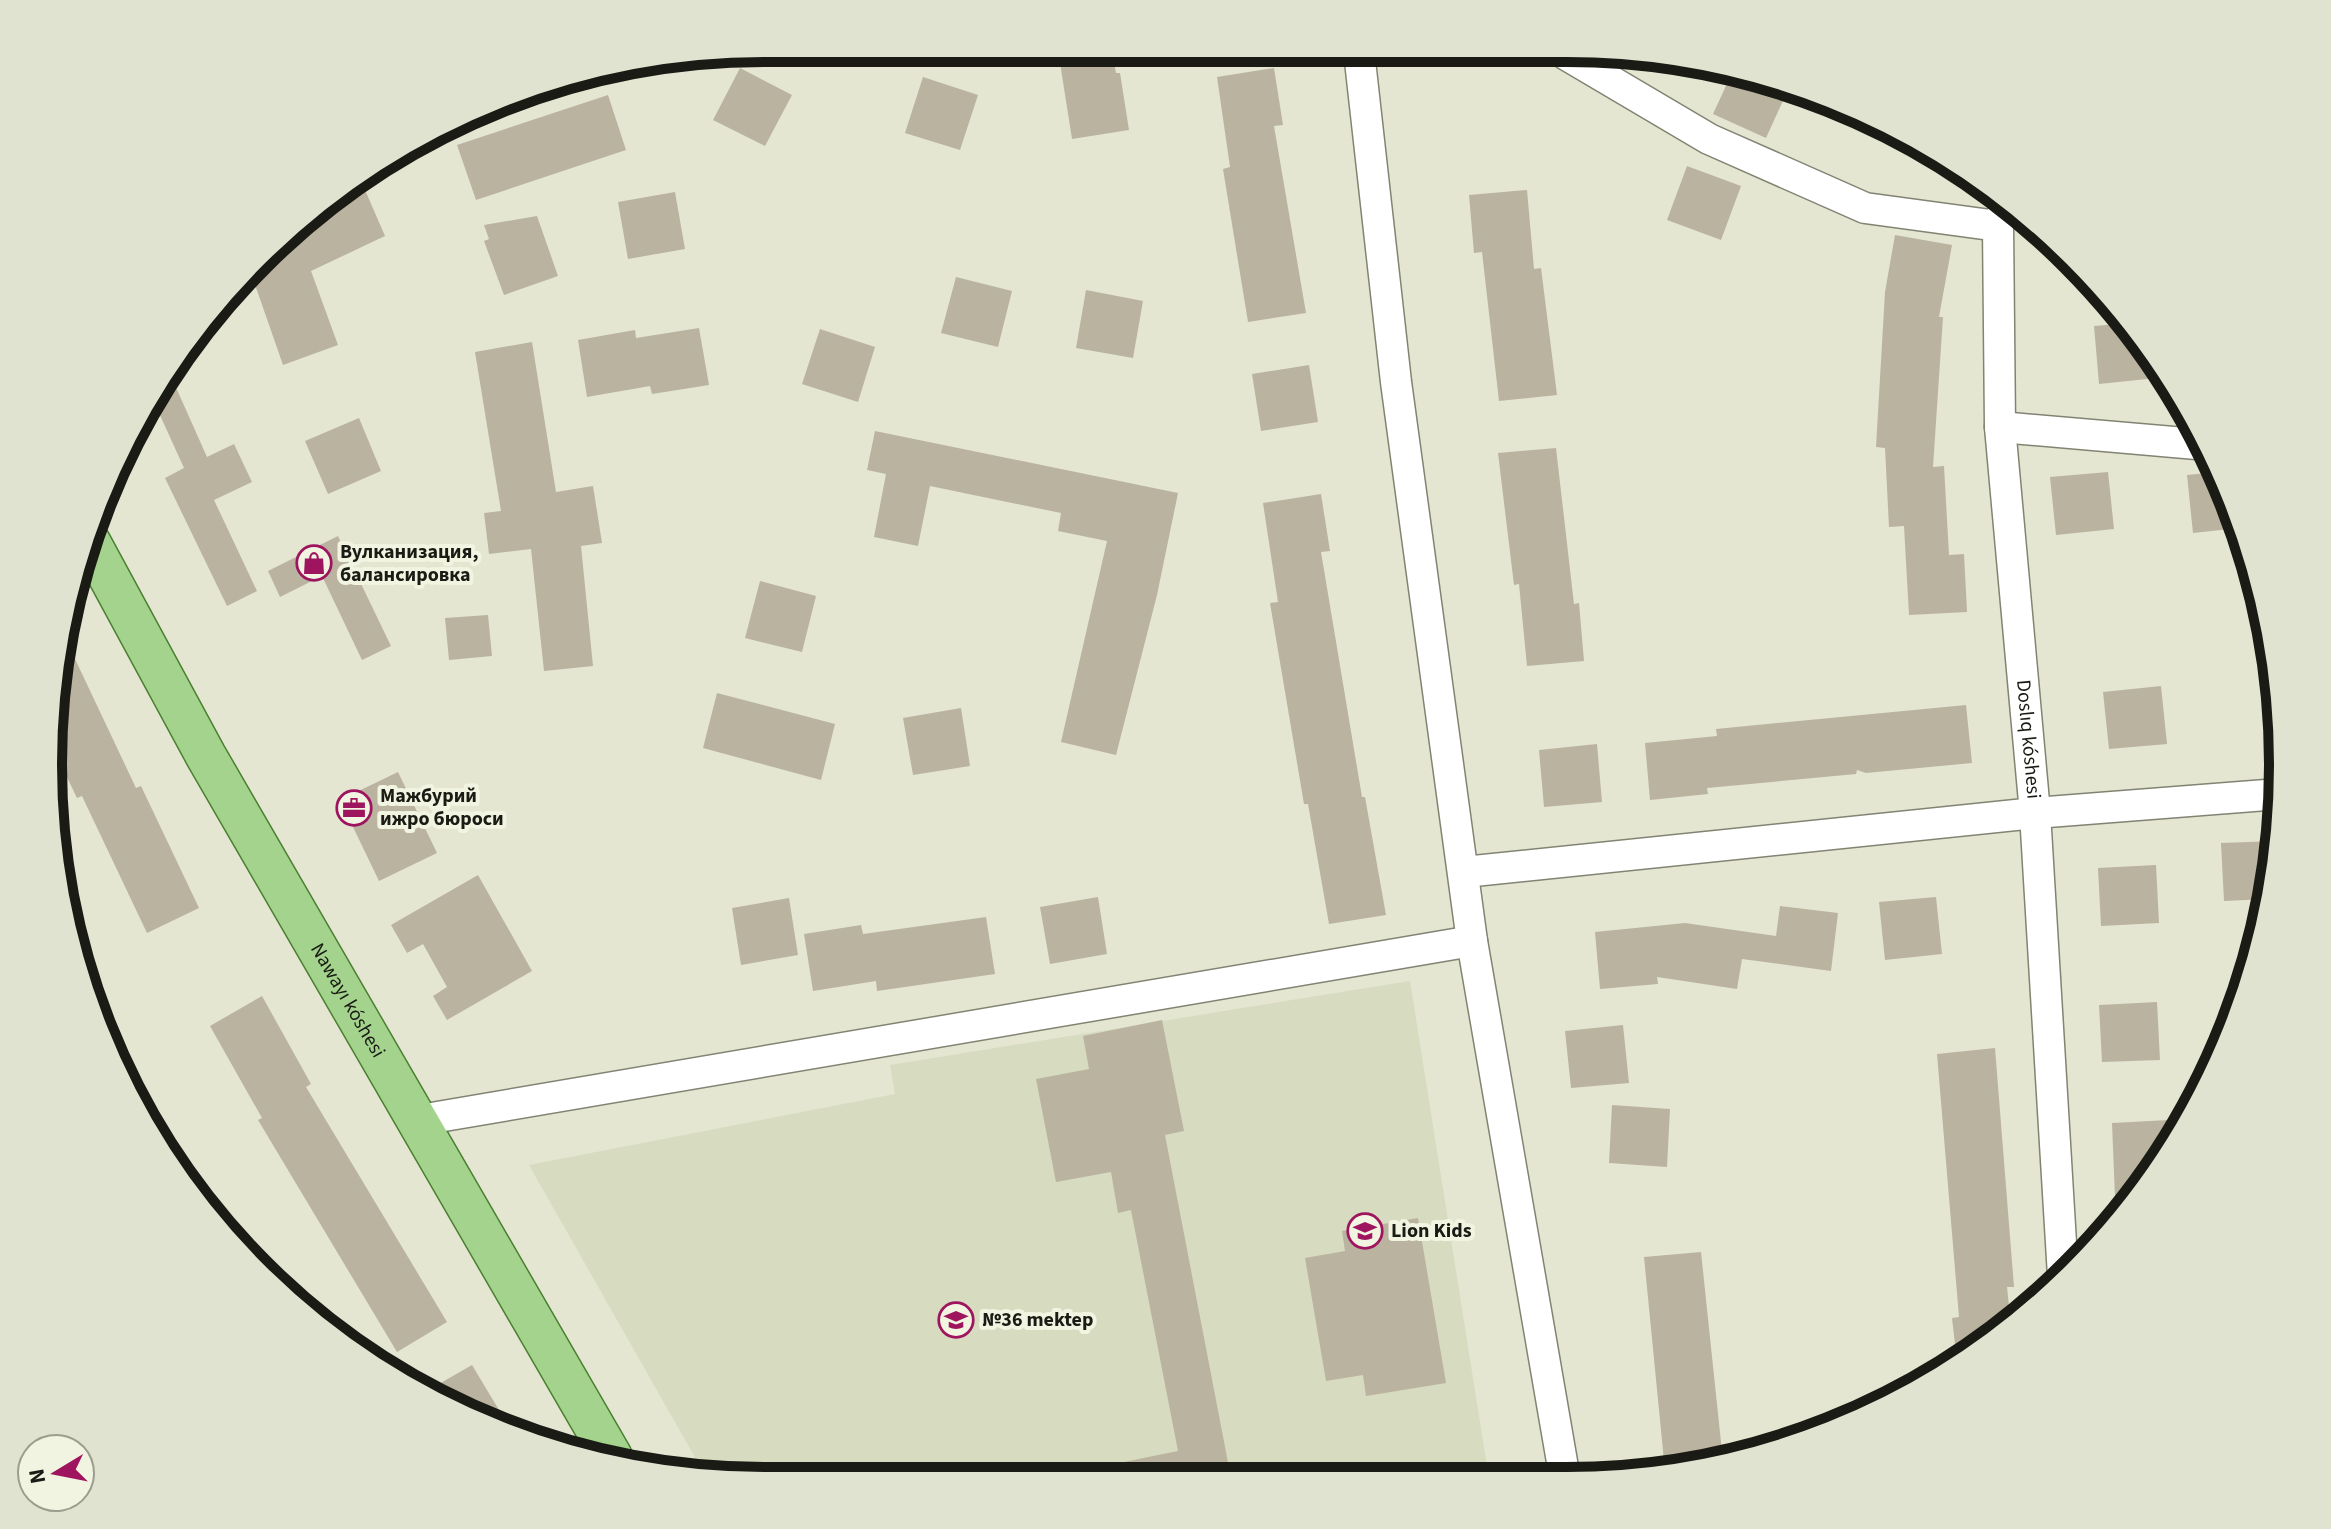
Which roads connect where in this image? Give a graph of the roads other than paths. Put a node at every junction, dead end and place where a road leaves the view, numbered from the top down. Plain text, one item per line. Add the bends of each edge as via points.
1 (1360, 62) edge
2 (1580, 63) edge
3 (2002, 215) edge
4 (2000, 427) junction
5 (2191, 444) edge
6 (95, 552) edge
7 (2268, 795) edge
8 (2035, 813) junction
9 (1464, 872) junction
10 (1472, 941) junction
11 (420, 1120) junction
12 (2062, 1262) edge
13 (608, 1449) edge
14 (1563, 1467) edge

1 - 9 street via 1396,382
2 - 3 street via 1709,139 1865,208
3 - 4 street, Doslıq kóshesi
4 - 5 street
4 - 8 street, Doslıq kóshesi
6 - 11 main road, Nawayı kóshesi via 206,756
7 - 8 street
8 - 9 street
8 - 12 street, Doslıq kóshesi
9 - 10 street
10 - 11 street
10 - 14 street
11 - 13 main road, Nawayı kóshesi

